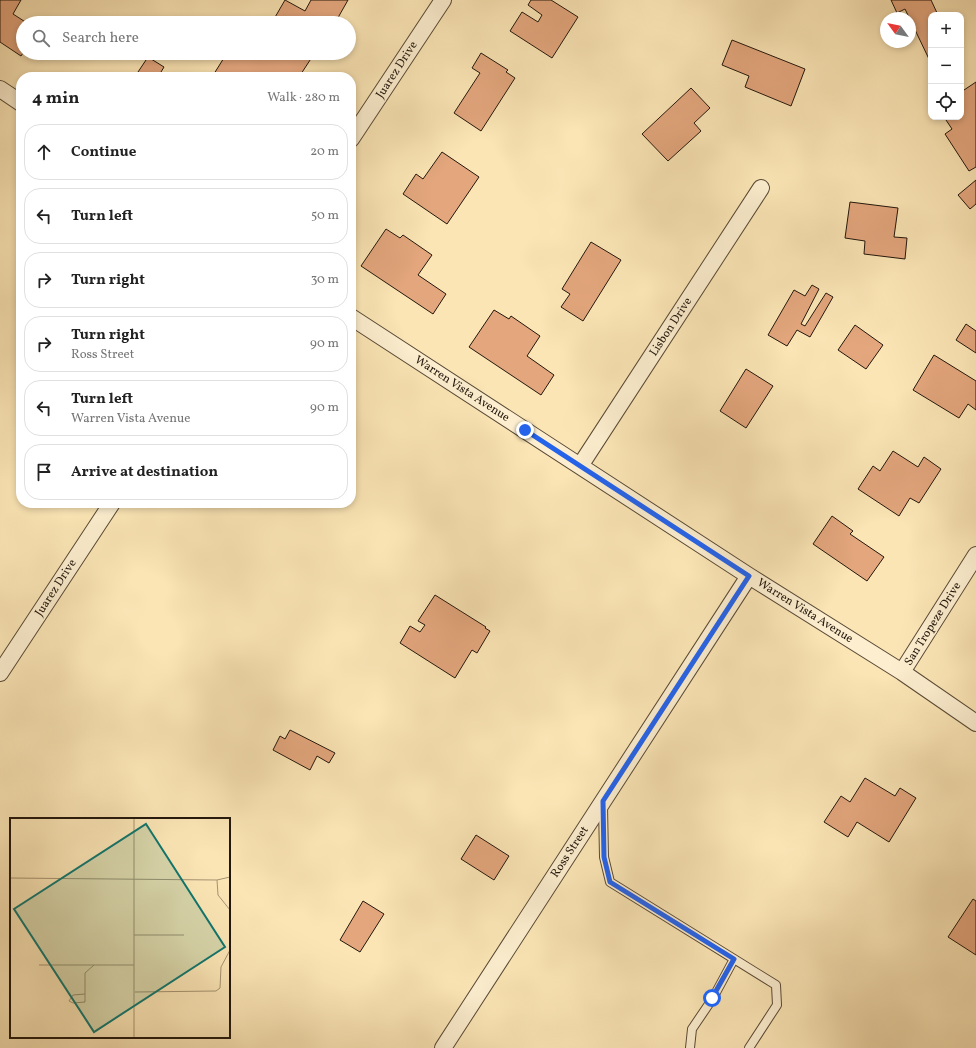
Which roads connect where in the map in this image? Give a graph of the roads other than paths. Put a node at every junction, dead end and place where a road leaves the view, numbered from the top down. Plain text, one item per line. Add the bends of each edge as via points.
1 (443, 0) edge
2 (0, 90) edge
3 (16, 100) edge
4 (356, 131) edge
5 (761, 188) dead end
6 (356, 320) edge
7 (580, 466) junction
8 (109, 508) edge
9 (976, 555) edge
10 (749, 576) junction
11 (902, 672) junction
12 (0, 673) edge
13 (976, 722) edge
14 (603, 801) junction
15 (734, 959) junction
16 (443, 1048) edge
17 (690, 1048) edge
18 (749, 1048) edge

1 - 4 street, Juarez Drive
2 - 3 street
5 - 7 street, Lisbon Drive
6 - 7 street, Warren Vista Avenue
7 - 10 street, Warren Vista Avenue
8 - 12 street, Juarez Drive
9 - 11 street, San Tropeze Drive
10 - 11 street, Warren Vista Avenue
10 - 14 street, Ross Street
11 - 13 street, Warren Vista Avenue
14 - 15 lane via 604,857 610,882
14 - 16 street, Ross Street
15 - 17 lane via 692,1029
15 - 18 lane via 776,985 777,1004

